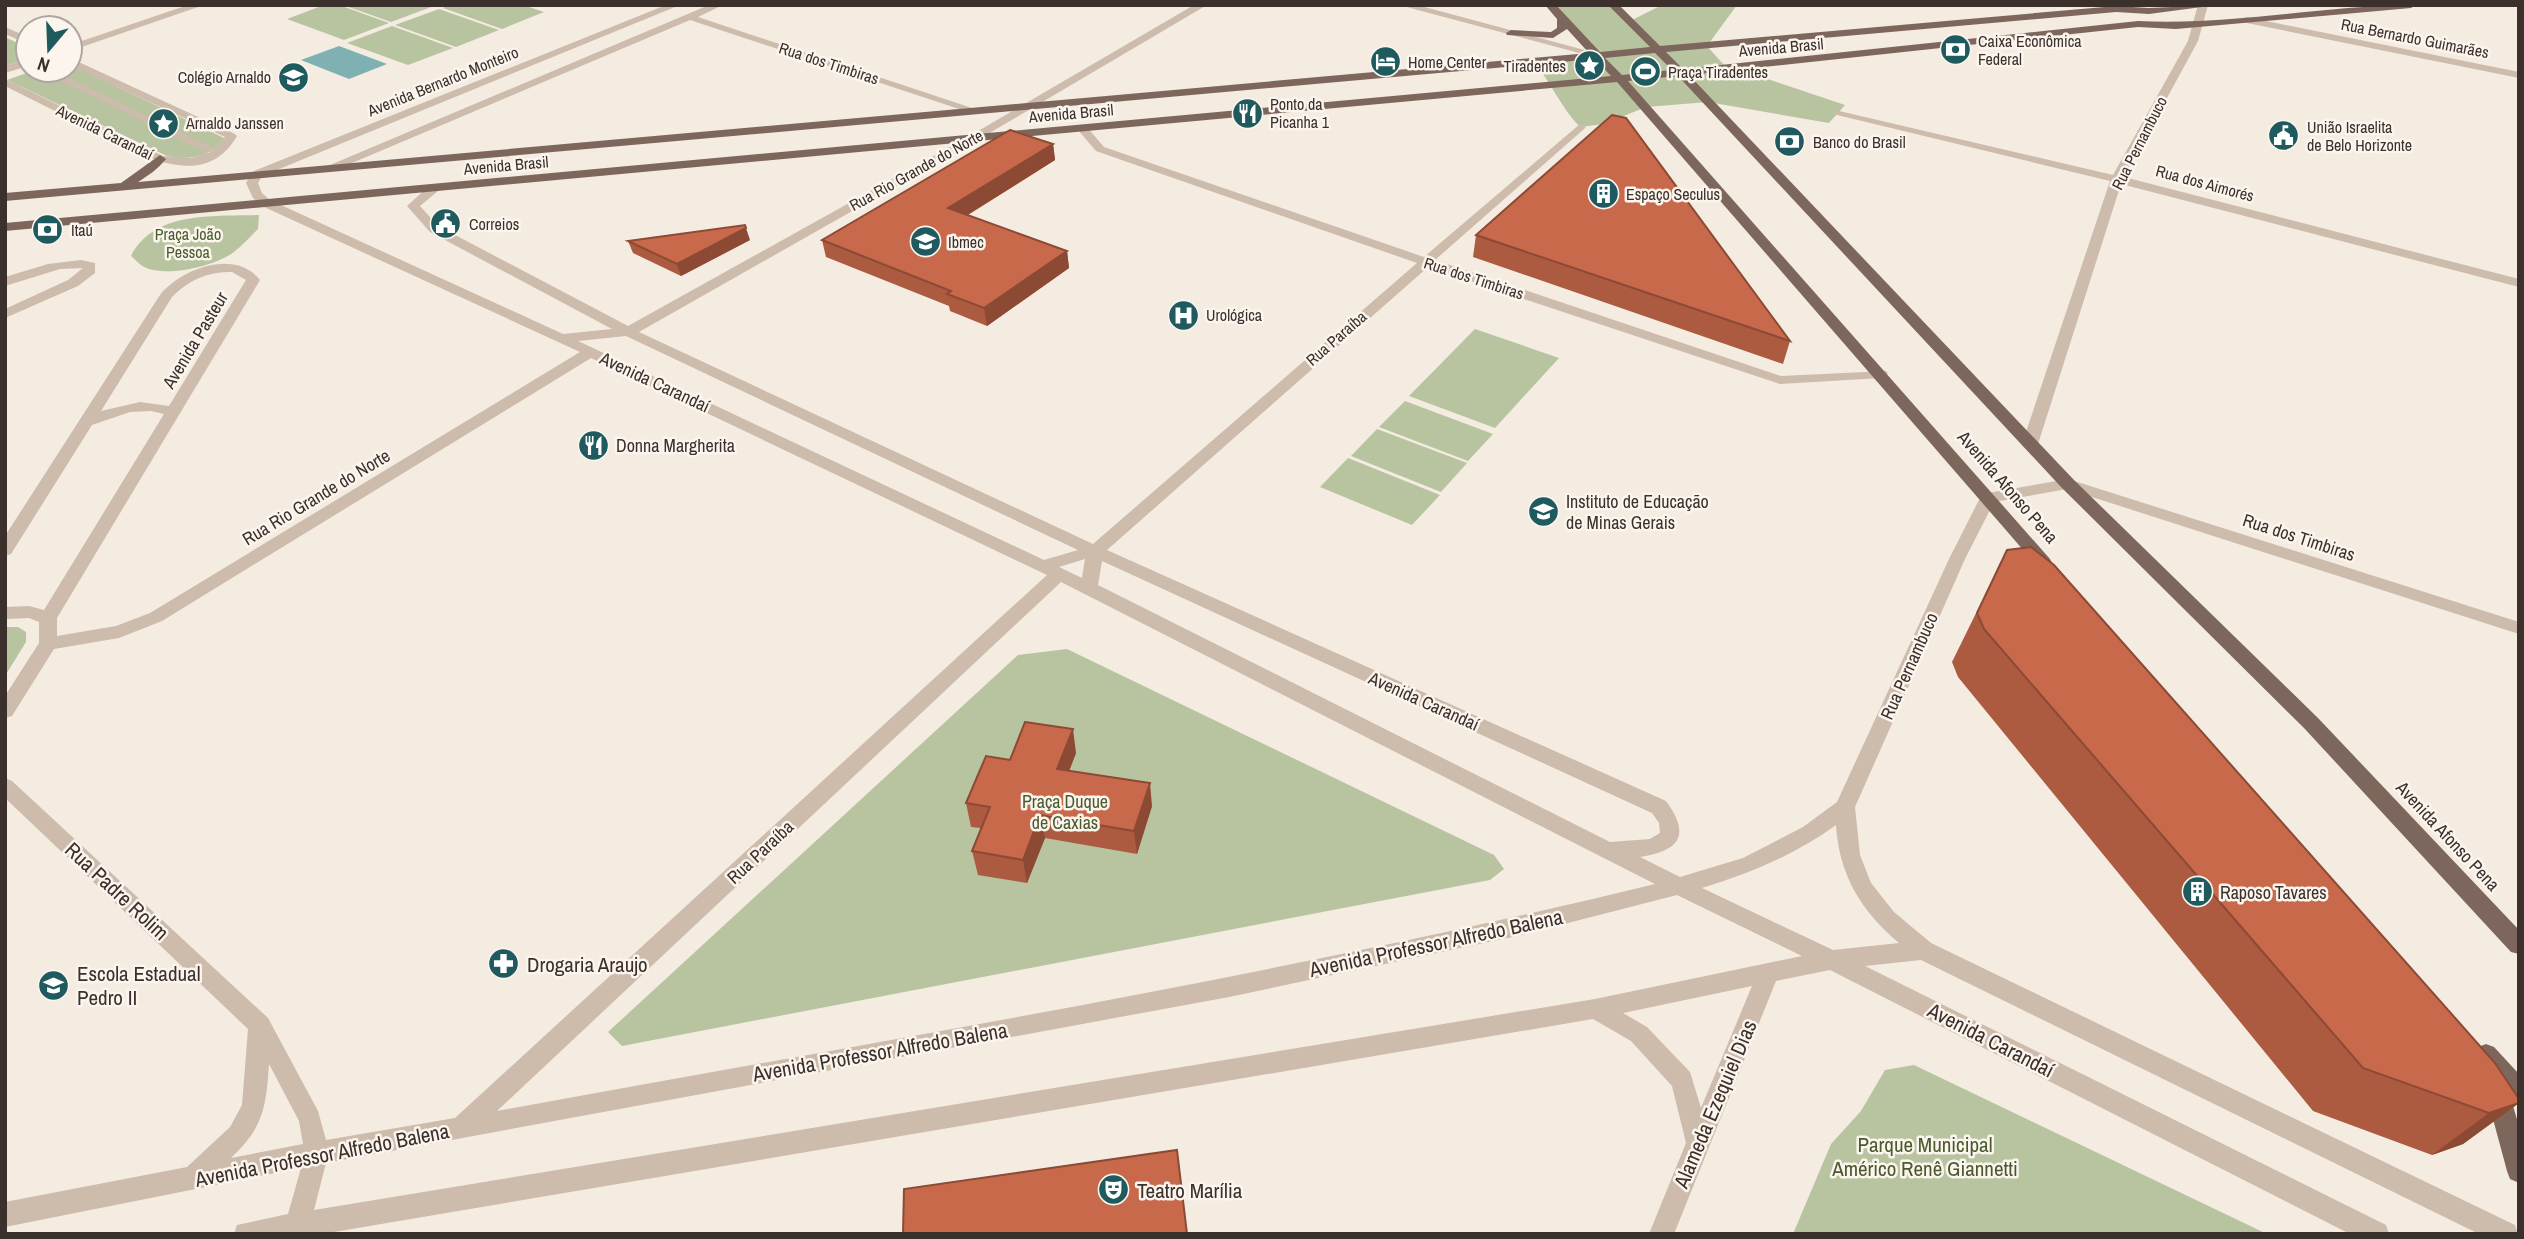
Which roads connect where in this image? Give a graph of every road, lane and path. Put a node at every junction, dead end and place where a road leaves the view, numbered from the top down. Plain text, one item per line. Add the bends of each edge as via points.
1 (199, 5) edge
2 (649, 5) edge
3 (675, 5) edge
4 (718, 5) edge
5 (1202, 5) edge
6 (1404, 5) edge
7 (1550, 5) edge
8 (1613, 5) edge
9 (2212, 5) edge
10 (2299, 5) edge
11 (2411, 5) edge
12 (2115, 7) edge
13 (663, 10) junction
14 (2149, 11) junction
15 (2202, 12) edge
16 (2290, 16) junction
17 (2159, 17) junction
18 (688, 18) junction
19 (1562, 19) junction
20 (2246, 20) junction
21 (2138, 24) junction
22 (2176, 26) junction
23 (2305, 32) junction
24 (1511, 33) junction
25 (2195, 36) junction
26 (84, 43) edge
27 (1657, 51) junction
28 (1598, 55) junction
29 (84, 68) edge
30 (1680, 72) junction
31 (2519, 75) edge
32 (1619, 79) junction
33 (5, 82) edge
34 (72, 84) edge
35 (1059, 88) junction
36 (931, 95) junction
37 (1080, 99) junction
38 (1030, 104) junction
39 (969, 109) junction
40 (927, 113) junction
41 (1839, 114) dead end
42 (1580, 127) dead end
43 (1082, 128) junction
44 (977, 136) junction
45 (208, 149) dead end
46 (160, 159) junction
47 (329, 168) junction
48 (258, 174) junction
49 (2117, 179) junction
50 (109, 188) junction
51 (434, 188) junction
52 (5, 197) edge
53 (266, 203) junction
54 (5, 227) edge
55 (1424, 261) junction
56 (5, 282) edge
57 (2519, 283) edge
58 (5, 314) edge
59 (628, 332) junction
60 (561, 338) junction
61 (591, 352) junction
62 (1881, 374) junction
63 (174, 412) junction
64 (87, 422) junction
65 (2030, 444) junction
66 (2068, 484) junction
67 (1988, 498) junction
68 (1119, 530) junction
69 (1059, 535) junction
70 (5, 550) edge
71 (1095, 551) junction
72 (1050, 570) junction
73 (2054, 573) edge
74 (1089, 589) junction
75 (5, 613) edge
76 (48, 618) junction
77 (2519, 628) edge
78 (48, 644) junction
79 (5, 711) edge
80 (5, 786) edge
81 (1845, 807) junction
82 (1604, 848) junction
83 (1749, 865) joint
84 (1678, 886) junction
85 (2519, 945) edge
86 (1923, 950) junction
87 (1831, 960) junction
88 (1768, 974) junction
89 (1595, 1009) junction
90 (260, 1026) junction
91 (2468, 1036) edge
92 (2487, 1056) junction
93 (2519, 1091) edge
94 (461, 1129) junction
95 (1699, 1145) junction
96 (317, 1153) junction
97 (2519, 1171) edge
98 (191, 1180) junction
99 (5, 1215) edge
100 (298, 1224) junction
101 (246, 1234) edge
102 (1661, 1234) edge
103 (2377, 1234) edge
104 (2506, 1234) edge

1 - 26 street
2 - 13 street
3 - 13 street, Avenida Bernardo Monteiro
4 - 18 street, Avenida Bernardo Monteiro
5 - 35 street, Rua Rio Grande do Norte
6 - 24 street
7 - 19 main road, Avenida Afonso Pena
8 - 27 main road, Avenida Afonso Pena
9 - 15 main road, Avenida Brasil
10 - 15 main road, Avenida Brasil
11 - 16 main road, Avenida Brasil
12 - 14 main road, Avenida Brasil
12 - 27 main road, Avenida Brasil
13 - 48 street, Avenida Bernardo Monteiro
14 - 15 main road, Avenida Brasil
14 - 17 main road
15 - 17 main road, Avenida Brasil
15 - 20 main road, Avenida Brasil
15 - 22 main road, Avenida Brasil
15 - 25 street, Rua Pernambuco
16 - 20 main road, Avenida Brasil
16 - 23 street
17 - 21 main road, Avenida Brasil
17 - 22 main road
18 - 36 street, Rua dos Timbiras
18 - 47 street, Avenida Bernardo Monteiro
19 - 24 main road via 1562,29 1553,35
19 - 28 main road, Avenida Afonso Pena
20 - 23 street, Rua Bernardo Guimarães
21 - 22 main road, Avenida Brasil
21 - 30 main road, Avenida Brasil
22 - 25 main road
23 - 31 street, Rua Bernardo Guimarães
24 - 28 street
25 - 49 street, Rua Pernambuco
27 - 28 main road, Avenida Brasil
27 - 30 main road, Avenida Afonso Pena
28 - 32 main road, Avenida Afonso Pena
28 - 37 main road, Avenida Brasil
29 - 46 street, Avenida Carandaí via 231,136 223,150 209,159 180,163
30 - 32 main road, Avenida Brasil
30 - 65 main road, Avenida Afonso Pena
32 - 43 main road, Avenida Brasil
32 - 62 main road, Avenida Afonso Pena
33 - 46 street, Avenida Carandaí
34 - 45 street
35 - 37 main road via 1061,93
35 - 38 street, Rua Rio Grande do Norte
36 - 39 street, Rua dos Timbiras
36 - 40 main road via 936,104
37 - 38 main road, Avenida Brasil
38 - 39 main road, Avenida Brasil
38 - 44 street, Rua Rio Grande do Norte
39 - 40 main road, Avenida Brasil
39 - 44 main road
40 - 47 main road, Avenida Brasil
41 - 49 street, Rua dos Aimorés
42 - 55 street, Rua Paraíba
43 - 44 main road, Avenida Brasil
43 - 55 street, Rua dos Timbiras via 1100,149
44 - 51 main road, Avenida Brasil
44 - 59 street, Rua Rio Grande do Norte
46 - 50 main road via 132,181
47 - 48 main road, Avenida Brasil
48 - 50 main road, Avenida Brasil
48 - 53 street via 252,183
49 - 57 street, Rua dos Aimorés
49 - 65 street, Rua Pernambuco
50 - 52 main road, Avenida Brasil
51 - 53 main road, Avenida Brasil
51 - 59 street, Avenida Carandaí via 413,206 433,229
53 - 54 main road, Avenida Brasil
53 - 60 street, Avenida Carandaí
55 - 62 street, Rua dos Timbiras via 1780,380
55 - 68 street, Rua Paraíba
56 - 58 street via 61,265 90,266 74,283
59 - 60 street
59 - 69 street, Avenida Carandaí
60 - 61 street, Avenida Carandaí
61 - 72 street, Avenida Carandaí
61 - 78 street, Rua Rio Grande do Norte via 156,617 119,632
62 - 67 main road, Avenida Afonso Pena
63 - 64 street via 154,405 118,409
63 - 64 street, Avenida Pasteur via 253,280 244,269 198,274 178,284
63 - 76 street, Avenida Pasteur
64 - 70 street, Avenida Pasteur
65 - 66 main road, Avenida Afonso Pena
66 - 67 street
66 - 77 street, Rua dos Timbiras
66 - 85 main road, Avenida Afonso Pena via 2311,723
67 - 73 main road, Avenida Afonso Pena
67 - 81 street, Rua Pernambuco
68 - 69 street via 1089,538
68 - 71 street, Rua Paraíba
69 - 71 street, Avenida Carandaí
71 - 72 street
71 - 74 street
71 - 82 street, Avenida Carandaí via 1660,807 1668,817 1671,828 1663,845 1637,850
72 - 74 street, Avenida Carandaí
72 - 94 street, Rua Paraíba
74 - 82 street, Avenida Carandaí
75 - 76 street via 29,612
76 - 78 street
78 - 79 street
80 - 90 street, Rua Padre Rolim
81 - 83 street, Rua Pernambuco via 1810,833
81 - 86 street via 1850,865 1861,890 1888,921
82 - 84 street, Avenida Carandaí
83 - 84 street, Avenida Professor Alfredo Balena
84 - 87 street, Avenida Carandaí
84 - 94 street, Avenida Professor Alfredo Balena via 1517,927 1228,987
86 - 87 street
86 - 104 street
87 - 88 street
87 - 103 street, Avenida Carandaí
88 - 89 street
88 - 95 street, Alameda Ezequiel Dias
89 - 95 street via 1639,1034 1682,1080
89 - 100 street
90 - 96 street, Rua Padre Rolim via 310,1119
90 - 98 street via 254,1107 238,1135
91 - 92 main road
92 - 93 main road
92 - 97 main road
94 - 96 street, Avenida Professor Alfredo Balena
95 - 102 street, Alameda Ezequiel Dias
96 - 98 street, Avenida Professor Alfredo Balena
96 - 100 street
98 - 99 street, Avenida Professor Alfredo Balena
100 - 101 street

